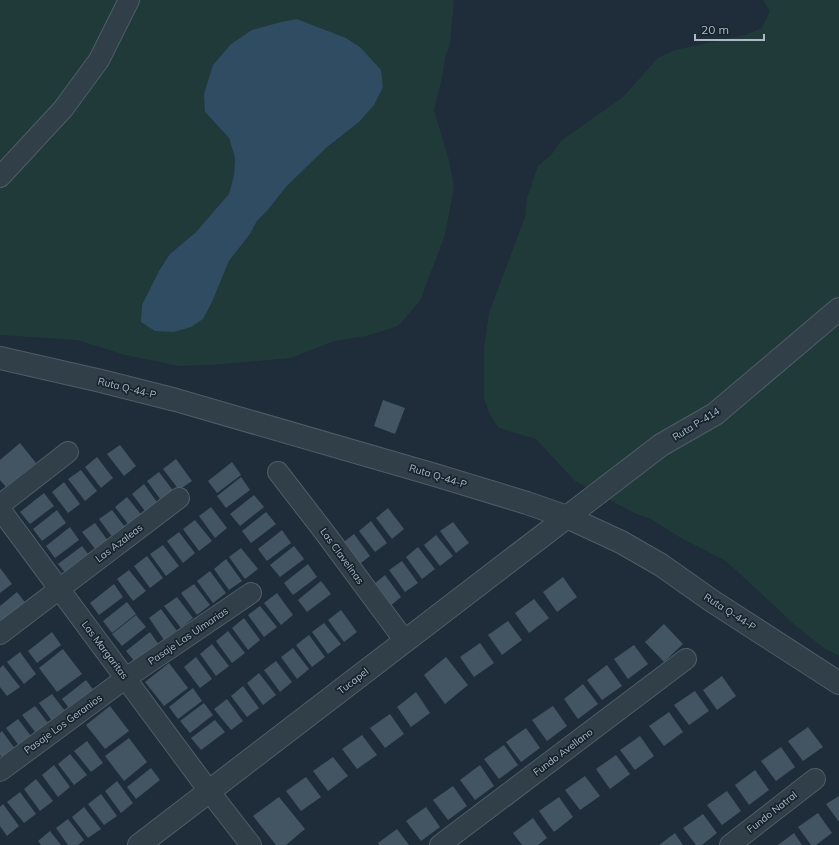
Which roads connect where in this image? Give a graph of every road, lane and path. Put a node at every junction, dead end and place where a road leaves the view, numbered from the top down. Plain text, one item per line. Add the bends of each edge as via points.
1 (129, 0) edge
2 (0, 176) edge
3 (839, 309) edge
4 (0, 358) edge
5 (68, 452) dead end
6 (278, 472) dead end
7 (179, 498) dead end
8 (0, 505) edge
9 (0, 509) edge
10 (567, 517) junction
11 (59, 589) junction
12 (251, 593) dead end
13 (0, 634) edge
14 (405, 641) junction
15 (686, 660) dead end
16 (126, 678) junction
17 (839, 683) edge
18 (0, 770) edge
19 (815, 779) dead end
20 (209, 791) junction
21 (139, 845) edge
22 (251, 845) edge
23 (440, 845) edge
24 (730, 845) edge

1 - 2 street via 99,60 63,109
3 - 10 street, Ruta P-414 via 716,414 661,445
4 - 10 street, Ruta Q-44-P via 176,400 435,475
5 - 8 street
6 - 14 street, Las Clavelinas
7 - 11 street, Las Azaleas
9 - 11 street, Las Margaritas
10 - 14 street, Tucapel
10 - 17 street, Ruta Q-44-P via 621,542 661,565
11 - 13 street, Las Azaleas
11 - 16 street, Las Margaritas
12 - 16 street, Pasaje Las Ulmarias
14 - 20 street, Tucapel
15 - 23 street, Fundo Avellano
16 - 18 street, Pasaje Los Geranios
16 - 20 street, Las Margaritas
19 - 24 street, Fundo Natral
20 - 21 street, Tucapel
20 - 22 street, Las Margaritas

